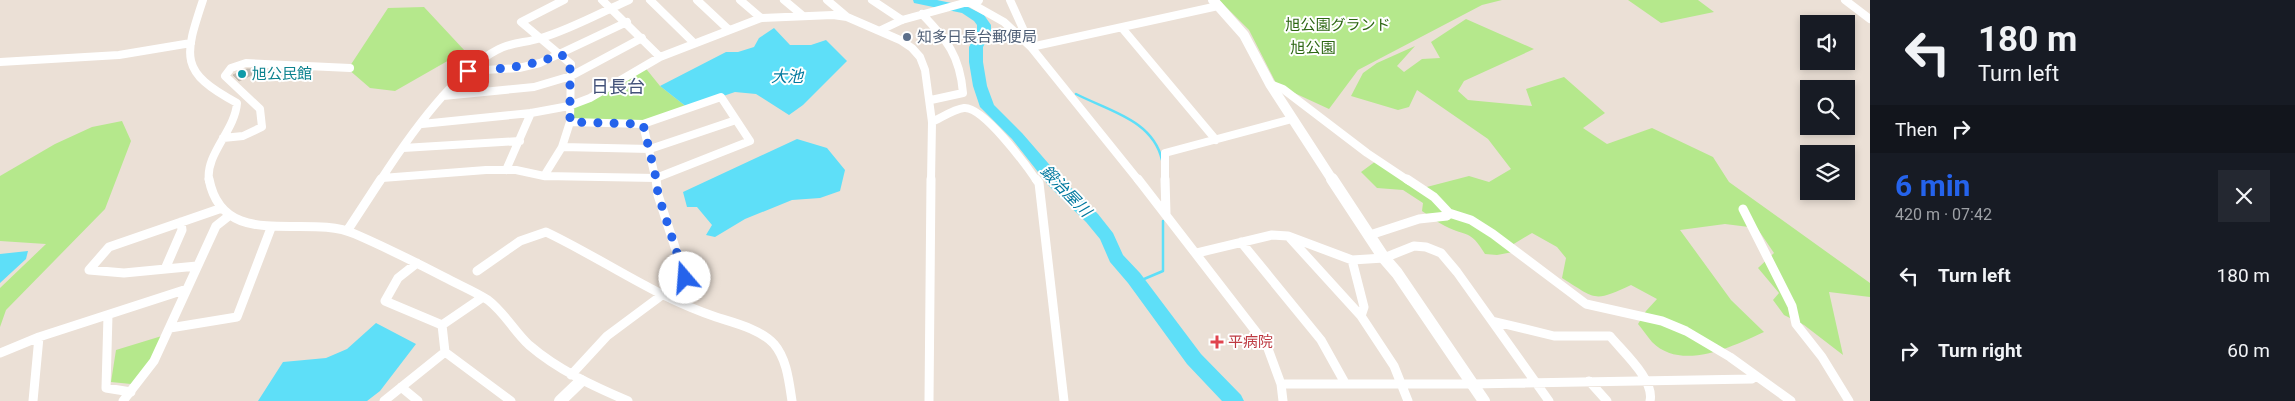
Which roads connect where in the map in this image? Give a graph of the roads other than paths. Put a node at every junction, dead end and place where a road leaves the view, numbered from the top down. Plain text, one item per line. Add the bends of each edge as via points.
1 (203, 0) edge
2 (564, 0) edge
3 (602, 0) edge
4 (629, 0) edge
5 (650, 0) edge
6 (697, 0) edge
7 (740, 0) edge
8 (784, 0) edge
9 (827, 0) edge
10 (872, 0) edge
11 (1010, 0) edge
12 (1845, 0) edge
13 (970, 1) edge
14 (1216, 3) edge
15 (611, 7) junction
16 (922, 14) junction
17 (802, 15) junction
18 (847, 17) junction
19 (760, 18) junction
20 (1870, 19) edge
21 (902, 20) junction
22 (627, 22) junction
23 (1122, 28) junction
24 (729, 30) junction
25 (881, 30) junction
26 (541, 38) junction
27 (642, 38) junction
28 (191, 43) junction
29 (694, 43) junction
30 (1031, 47) junction
31 (561, 54) junction
32 (660, 57) junction
33 (0, 62) edge
34 (350, 68) dead end
35 (468, 71) junction
36 (571, 76) junction
37 (1270, 84) junction
38 (443, 96) junction
39 (931, 100) junction
40 (569, 106) junction
41 (531, 113) junction
42 (1292, 118) junction
43 (736, 120) junction
44 (570, 122) junction
45 (932, 122) junction
46 (422, 124) junction
47 (643, 124) junction
48 (223, 138) junction
49 (1216, 140) junction
50 (520, 141) junction
51 (562, 147) junction
52 (403, 148) junction
53 (650, 149) junction
54 (506, 170) junction
55 (544, 176) junction
56 (382, 178) junction
57 (656, 178) junction
58 (1743, 209) dead end
59 (226, 211) junction
60 (1449, 213) junction
61 (1166, 214) junction
62 (181, 222) junction
63 (271, 228) junction
64 (347, 231) junction
65 (1370, 235) junction
66 (1288, 236) junction
67 (1241, 242) junction
68 (1196, 253) junction
69 (1384, 258) junction
70 (1352, 260) junction
71 (417, 263) junction
72 (197, 266) junction
73 (165, 269) junction
74 (477, 271) dead end
75 (187, 290) junction
76 (661, 295) junction
77 (483, 298) junction
78 (108, 315) junction
79 (1361, 316) junction
80 (1492, 321) junction
81 (442, 325) junction
82 (170, 328) junction
83 (39, 337) junction
84 (445, 352) junction
85 (0, 353) edge
86 (1756, 376) junction
87 (576, 378) junction
88 (1589, 381) junction
89 (1647, 381) junction
90 (1345, 383) junction
91 (1536, 383) junction
92 (1281, 384) junction
93 (1401, 384) junction
94 (1472, 384) junction
95 (401, 387) junction
96 (131, 392) junction
97 (32, 401) edge
98 (123, 401) edge
99 (384, 401) edge
100 (418, 401) edge
101 (511, 401) edge
102 (560, 401) edge
103 (628, 401) edge
104 (792, 401) edge
105 (929, 401) edge
106 (1064, 401) edge
107 (1283, 401) edge
108 (1408, 401) edge
109 (1484, 401) edge
110 (1549, 401) edge
111 (1606, 401) edge
112 (1650, 401) edge
113 (1791, 401) edge
114 (1849, 401) edge

1 - 28 street
2 - 26 street via 521,22
3 - 15 street
4 - 15 street
5 - 29 street
6 - 24 street
7 - 19 street
8 - 17 street
9 - 18 street
10 - 21 street
11 - 30 street
12 - 20 street
13 - 16 street
13 - 30 street via 1004,22
14 - 23 street via 1206,10
14 - 37 street via 1244,35
15 - 22 street
15 - 26 street
16 - 21 street
16 - 39 street via 949,44 960,65 962,78 963,93
17 - 18 street
17 - 19 street
18 - 25 street
19 - 24 street
21 - 25 street
22 - 27 street
22 - 31 street
23 - 30 street
23 - 49 street
24 - 29 street
25 - 39 street via 912,48 920,57
26 - 31 street
26 - 35 street via 512,43
27 - 32 street
27 - 36 street
28 - 33 street via 120,54
28 - 48 street via 188,52 193,68 212,90 237,104 238,111
29 - 32 street
30 - 61 street
31 - 35 street via 519,68
31 - 36 street via 570,64
32 - 40 street via 590,98
34 - 48 street via 246,63 231,67 225,76 260,110 262,127 241,137
35 - 38 street
36 - 38 street via 534,87
36 - 40 street
37 - 42 street
37 - 60 street via 1283,89 1367,153 1434,197
38 - 46 street
39 - 45 street
40 - 41 street
40 - 44 street
41 - 46 street
41 - 50 street
42 - 49 street
42 - 65 street
43 - 47 street via 721,97
43 - 53 street
43 - 57 street via 750,141
44 - 47 street
44 - 51 street
45 - 105 street
45 - 106 street via 964,108 975,110 1014,148 1039,183
46 - 52 street
47 - 53 street
48 - 59 street via 210,168 210,182 213,195
49 - 61 street via 1165,153
50 - 52 street
50 - 54 street
51 - 53 street
51 - 55 street
52 - 56 street
53 - 57 street
54 - 55 street
54 - 56 street
55 - 57 street
56 - 64 street
57 - 76 street via 658,194 685,278
58 - 114 street via 1792,306 1796,324 1822,357
59 - 62 street
59 - 63 street via 246,225
59 - 72 street
60 - 65 street
60 - 86 street via 1470,220 1493,234 1586,304 1644,316 1686,331
61 - 68 street
62 - 73 street via 182,230
62 - 73 street via 109,247 89,270 124,273
63 - 64 street via 288,226
63 - 82 street via 237,317
64 - 71 street
65 - 69 street
66 - 67 street via 1272,235
66 - 70 street
66 - 79 street
67 - 68 street
67 - 90 street via 1321,340
68 - 92 street via 1267,346
69 - 70 street
69 - 80 street via 1414,246 1441,253
69 - 94 street
70 - 79 street via 1364,308
71 - 77 street
71 - 81 street via 398,278 385,301
72 - 73 street
72 - 75 street
74 - 76 street via 520,241 546,232 579,246
75 - 78 street
75 - 82 street
76 - 87 street via 607,336
76 - 104 street via 687,308 748,329 773,343 786,365
77 - 81 street
77 - 87 street via 490,301 519,335
78 - 83 street
78 - 96 street via 106,388
79 - 93 street via 1394,366
80 - 89 street via 1554,336 1610,336
80 - 91 street
81 - 84 street
82 - 96 street via 149,370
83 - 85 street
83 - 97 street
84 - 95 street
84 - 101 street
86 - 89 street via 1752,379
86 - 113 street
87 - 102 street
87 - 103 street
88 - 89 street
88 - 91 street
88 - 111 street
89 - 112 street via 1652,392
90 - 92 street
90 - 93 street
91 - 94 street
91 - 110 street
92 - 107 street
93 - 94 street
93 - 108 street
94 - 109 street
95 - 99 street
95 - 100 street
96 - 98 street

